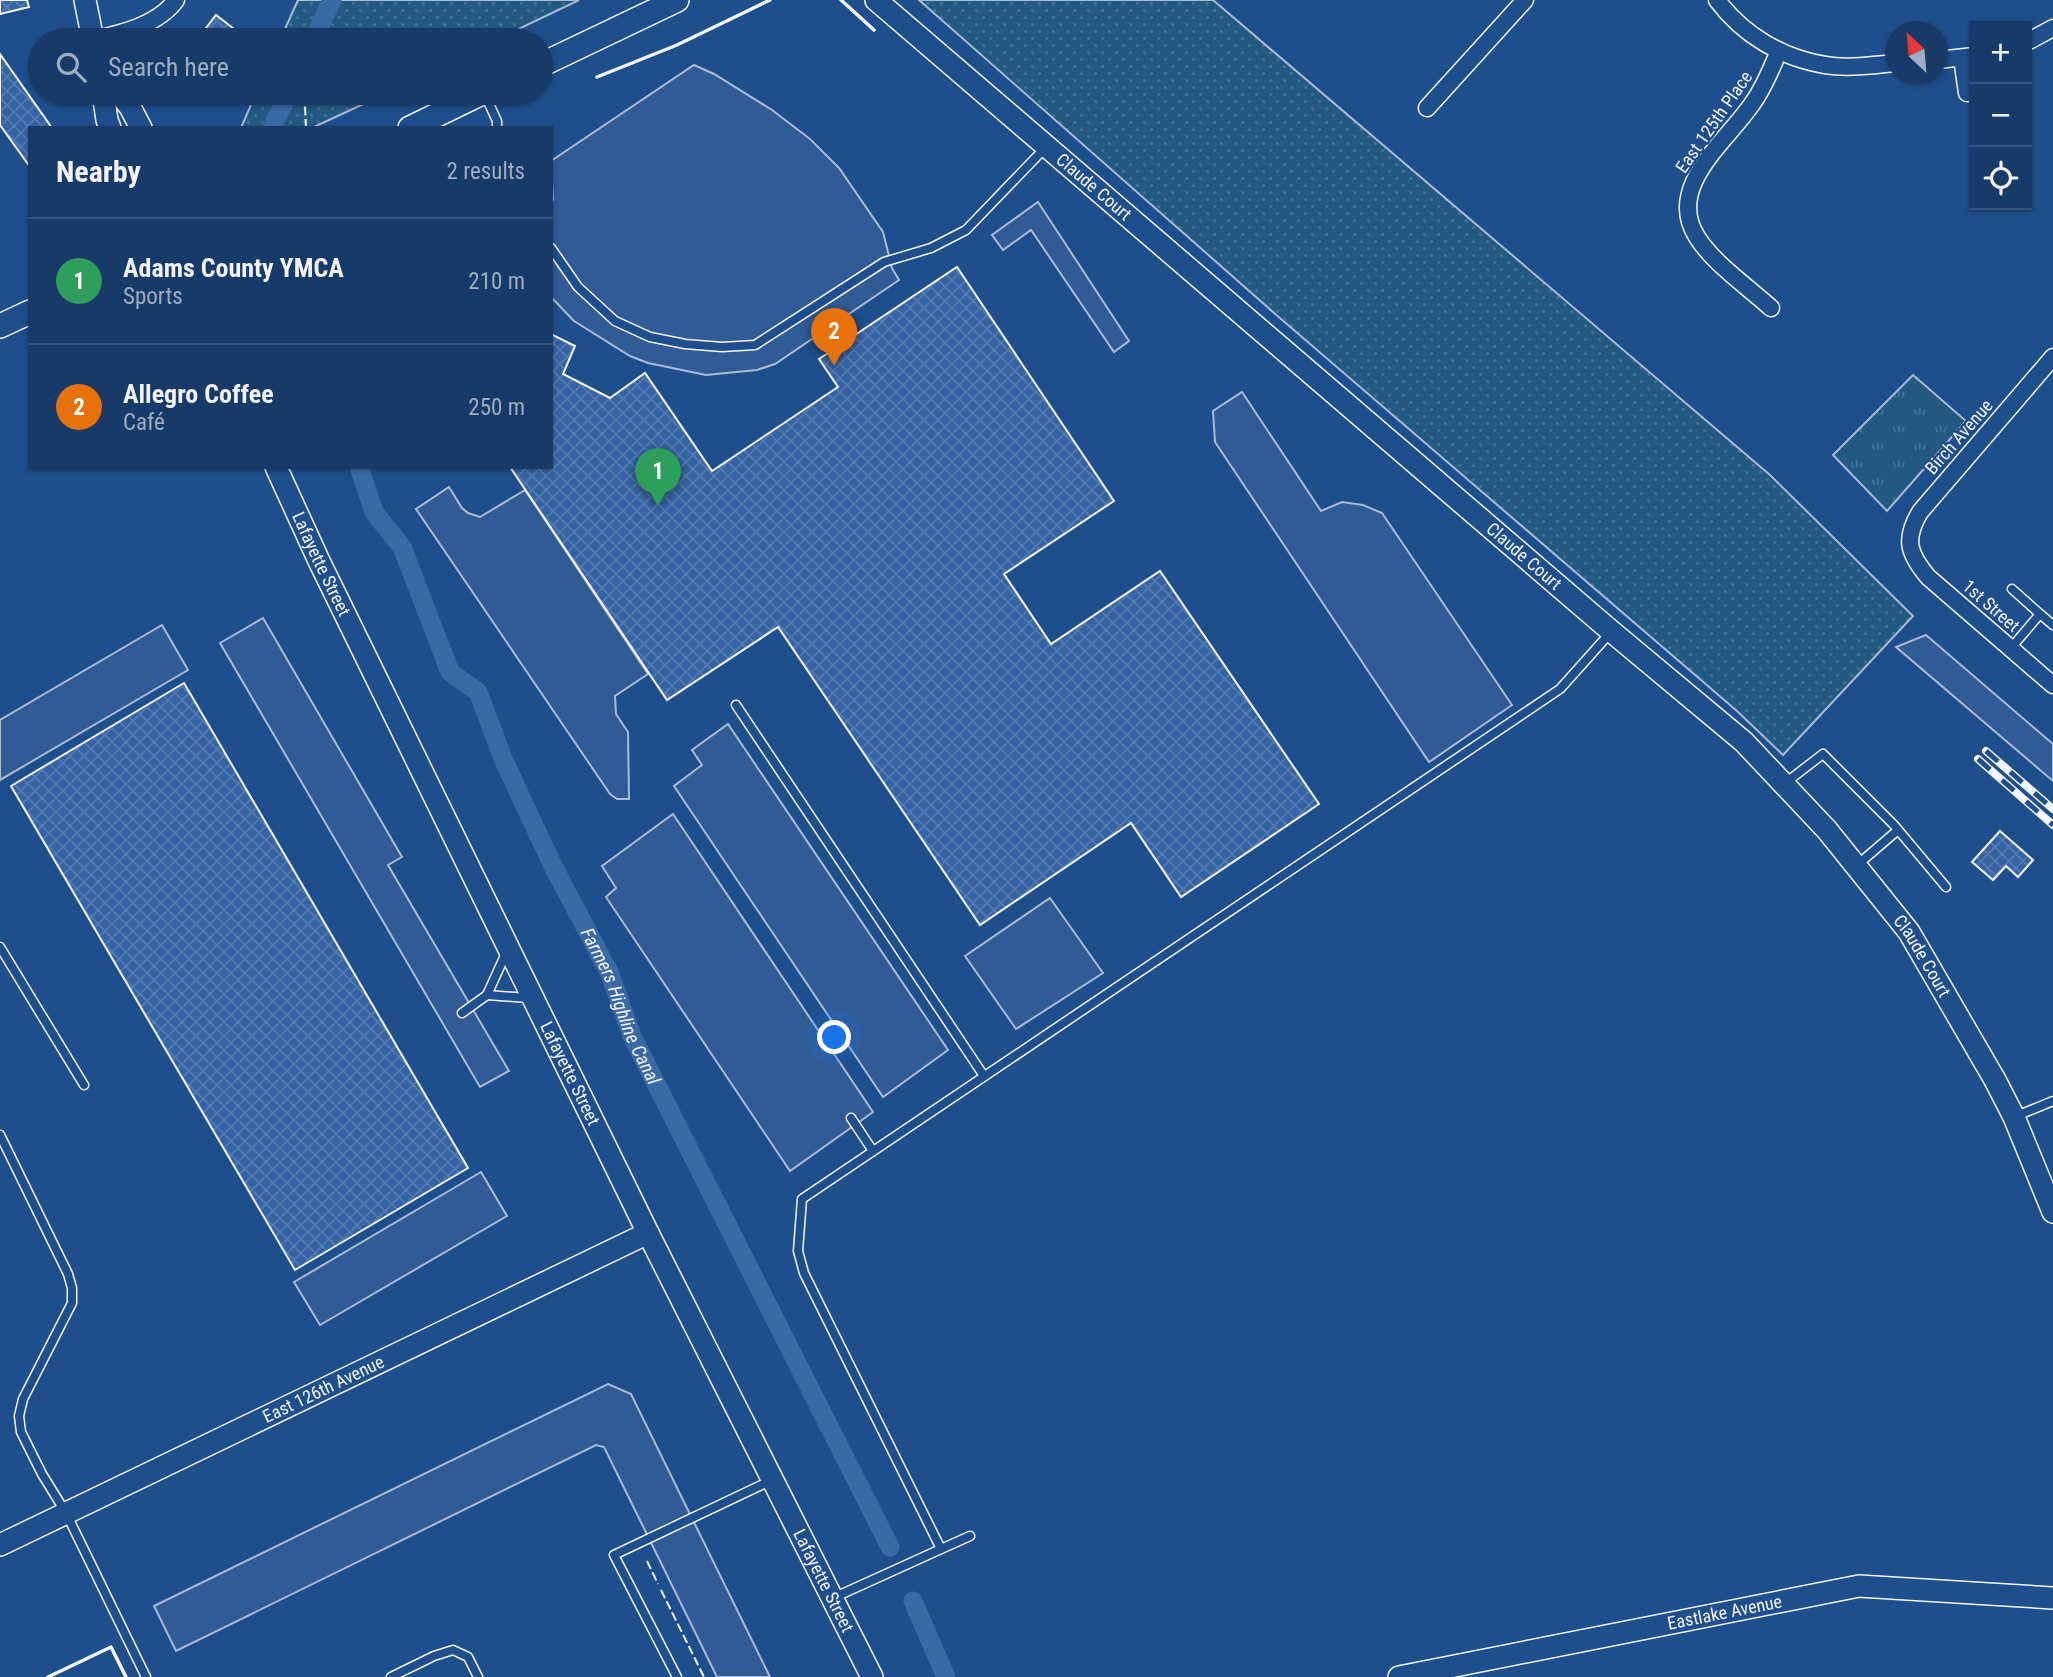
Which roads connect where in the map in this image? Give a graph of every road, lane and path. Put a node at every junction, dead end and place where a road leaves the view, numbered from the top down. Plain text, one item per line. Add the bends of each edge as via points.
1 (85, 0) edge
2 (176, 0) edge
3 (677, 0) edge
4 (876, 0) edge
5 (1525, 0) edge
6 (1717, 0) edge
7 (91, 28) edge
8 (133, 28) edge
9 (2053, 28) edge
10 (2032, 39) edge
11 (1779, 51) junction
12 (1968, 57) edge
13 (553, 59) edge
14 (1948, 59) edge
15 (1885, 64) edge
16 (1967, 93) dead end
17 (105, 105) edge
18 (129, 105) edge
19 (458, 105) edge
20 (488, 105) edge
21 (1427, 108) dead end
22 (497, 124) edge
23 (109, 126) edge
24 (140, 126) edge
25 (414, 126) edge
26 (1046, 147) junction
27 (553, 251) edge
28 (1771, 308) dead end
29 (28, 313) edge
30 (0, 326) edge
31 (2053, 357) edge
32 (277, 469) edge
33 (1911, 549) joint
34 (2011, 589) dead end
35 (2040, 614) junction
36 (2053, 625) edge
37 (1611, 631) junction
38 (2011, 648) junction
39 (2053, 685) edge
40 (736, 705) dead end
41 (1784, 784) junction
42 (1898, 830) junction
43 (1856, 866) junction
44 (1946, 887) dead end
45 (0, 947) edge
46 (509, 948) junction
47 (487, 995) junction
48 (533, 998) junction
49 (462, 1013) dead end
50 (984, 1076) junction
51 (84, 1084) dead end
52 (2053, 1101) edge
53 (2014, 1117) junction
54 (851, 1118) dead end
55 (0, 1135) edge
56 (873, 1151) junction
57 (2053, 1212) edge
58 (648, 1233) junction
59 (773, 1479) junction
60 (66, 1513) junction
61 (970, 1536) dead end
62 (0, 1545) edge
63 (941, 1549) junction
64 (834, 1598) junction
65 (2053, 1598) edge
66 (146, 1677) edge
67 (391, 1677) edge
68 (478, 1677) edge
69 (677, 1677) edge
70 (872, 1677) edge
71 (1399, 1677) edge

1 - 7 street
2 - 8 street via 156,19
3 - 13 main road
4 - 26 street, Claude Court
5 - 21 street
6 - 11 street via 1744,29
9 - 10 street
11 - 15 street via 1826,65
11 - 28 street, East 125th Place via 1755,100 1696,177 1687,209 1708,252
12 - 14 street
12 - 16 street
17 - 23 street
18 - 24 street
19 - 25 main road
20 - 22 lane
26 - 27 lane via 966,230 931,248 884,262 755,345 685,344 650,337 615,321 578,287
26 - 37 street, Claude Court
29 - 30 main road
31 - 33 street, Birch Avenue via 1920,512 1910,534
32 - 46 street, Lafayette Street
33 - 38 street, 1st Street via 1928,577
34 - 35 lane
35 - 36 lane
35 - 38 lane
37 - 41 street, Claude Court via 1744,742
37 - 50 lane via 1560,689
38 - 39 street, 1st Street
40 - 50 lane
41 - 42 lane via 1823,754
41 - 43 street, Claude Court
42 - 43 lane
42 - 44 lane
43 - 53 street, Claude Court via 1909,932
45 - 51 lane
46 - 47 lane
46 - 48 street, Lafayette Street
47 - 48 lane
47 - 49 lane
48 - 58 street, Lafayette Street
50 - 56 lane
52 - 53 lane
53 - 57 street, Claude Court
54 - 56 lane
55 - 60 lane via 72,1288 72,1303 19,1416 26,1443
56 - 63 lane via 802,1199 798,1251 804,1273
58 - 59 street, Lafayette Street
58 - 60 street, East 126th Avenue
59 - 64 street, Lafayette Street
59 - 69 lane via 614,1555
60 - 62 street, East 126th Avenue
60 - 66 lane
61 - 63 lane
63 - 64 lane
64 - 70 street, Lafayette Street
65 - 71 street, Eastlake Avenue via 1859,1587
67 - 68 lane via 453,1650 468,1657

